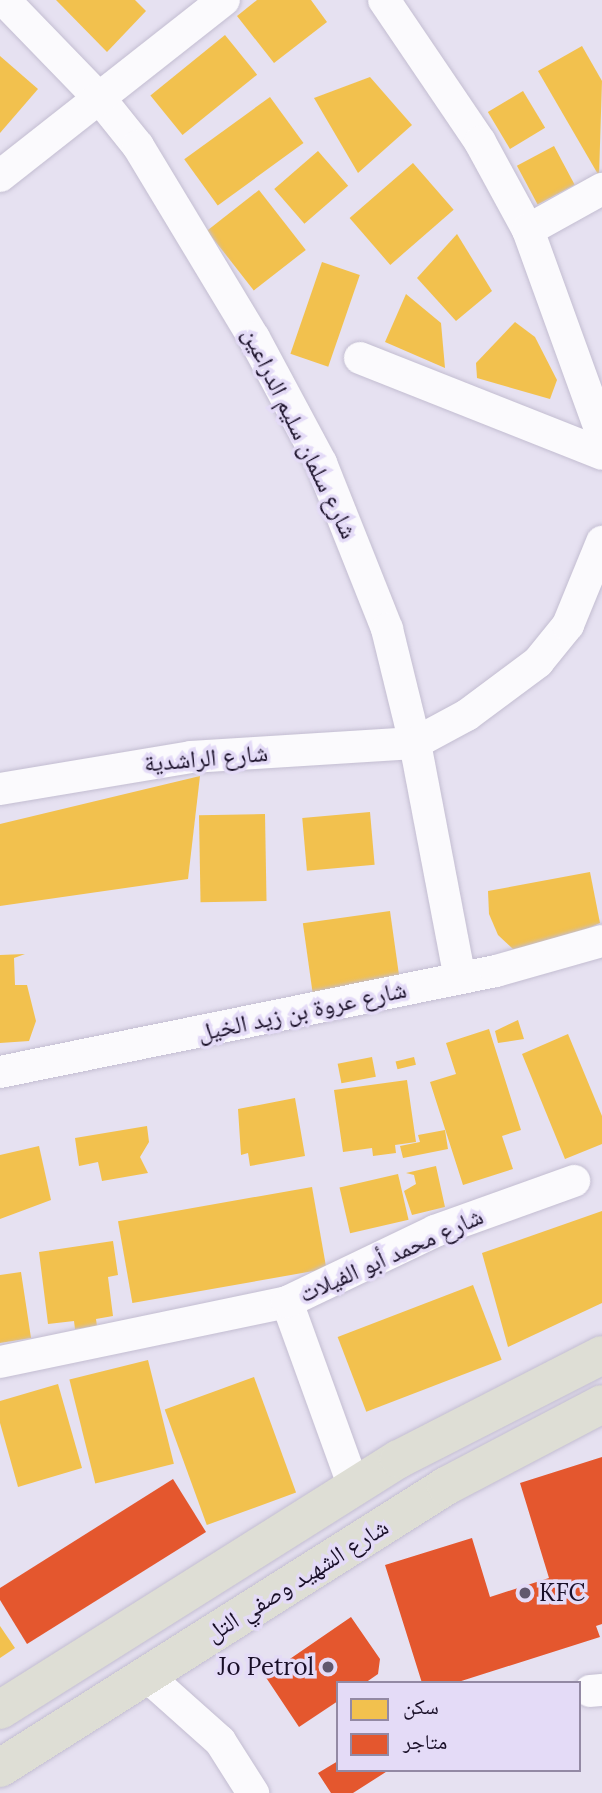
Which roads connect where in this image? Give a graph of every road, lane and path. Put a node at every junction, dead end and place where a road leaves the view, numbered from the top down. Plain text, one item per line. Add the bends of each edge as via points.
1 (4, 0) edge
2 (224, 0) edge
3 (384, 0) edge
4 (101, 100) junction
5 (0, 176) edge
6 (602, 188) edge
7 (528, 230) junction
8 (360, 358) dead end
9 (602, 434) edge
10 (602, 454) edge
11 (602, 542) edge
12 (415, 743) junction
13 (0, 789) edge
14 (602, 941) edge
15 (460, 978) junction
16 (0, 1072) edge
17 (575, 1181) dead end
18 (286, 1302) junction
19 (602, 1355) edge
20 (0, 1362) edge
21 (602, 1404) edge
22 (354, 1487) junction
23 (148, 1676) junction
24 (0, 1710) edge
25 (0, 1768) edge
26 (253, 1793) edge

1 - 4 street, شارع سلمان سليم الدراعين
2 - 4 street
3 - 7 street via 480,142
4 - 5 street
4 - 12 street, شارع سلمان سليم الدراعين via 138,146 191,230 321,463 387,629
6 - 7 street
7 - 9 street
8 - 10 street
11 - 12 street via 568,625 538,662 477,708
12 - 13 street, شارع الراشدية via 191,757
12 - 15 street, شارع سلمان سليم الدراعين
14 - 15 street, شارع عروة بن زيد الخيل
15 - 16 street, شارع عروة بن زيد الخيل
17 - 18 street, شارع محمد أبو الفيلات via 435,1231
18 - 20 street, شارع محمد أبو الفيلات
18 - 22 street, شارع محمد أبو الفيلات
19 - 22 main road, شارع الشهيد وصفي التل
21 - 23 main road, شارع الشهيد وصفي التل via 446,1486
22 - 24 main road, شارع الشهيد وصفي التل
23 - 25 main road, شارع الشهيد وصفي التل
23 - 26 street via 220,1741

